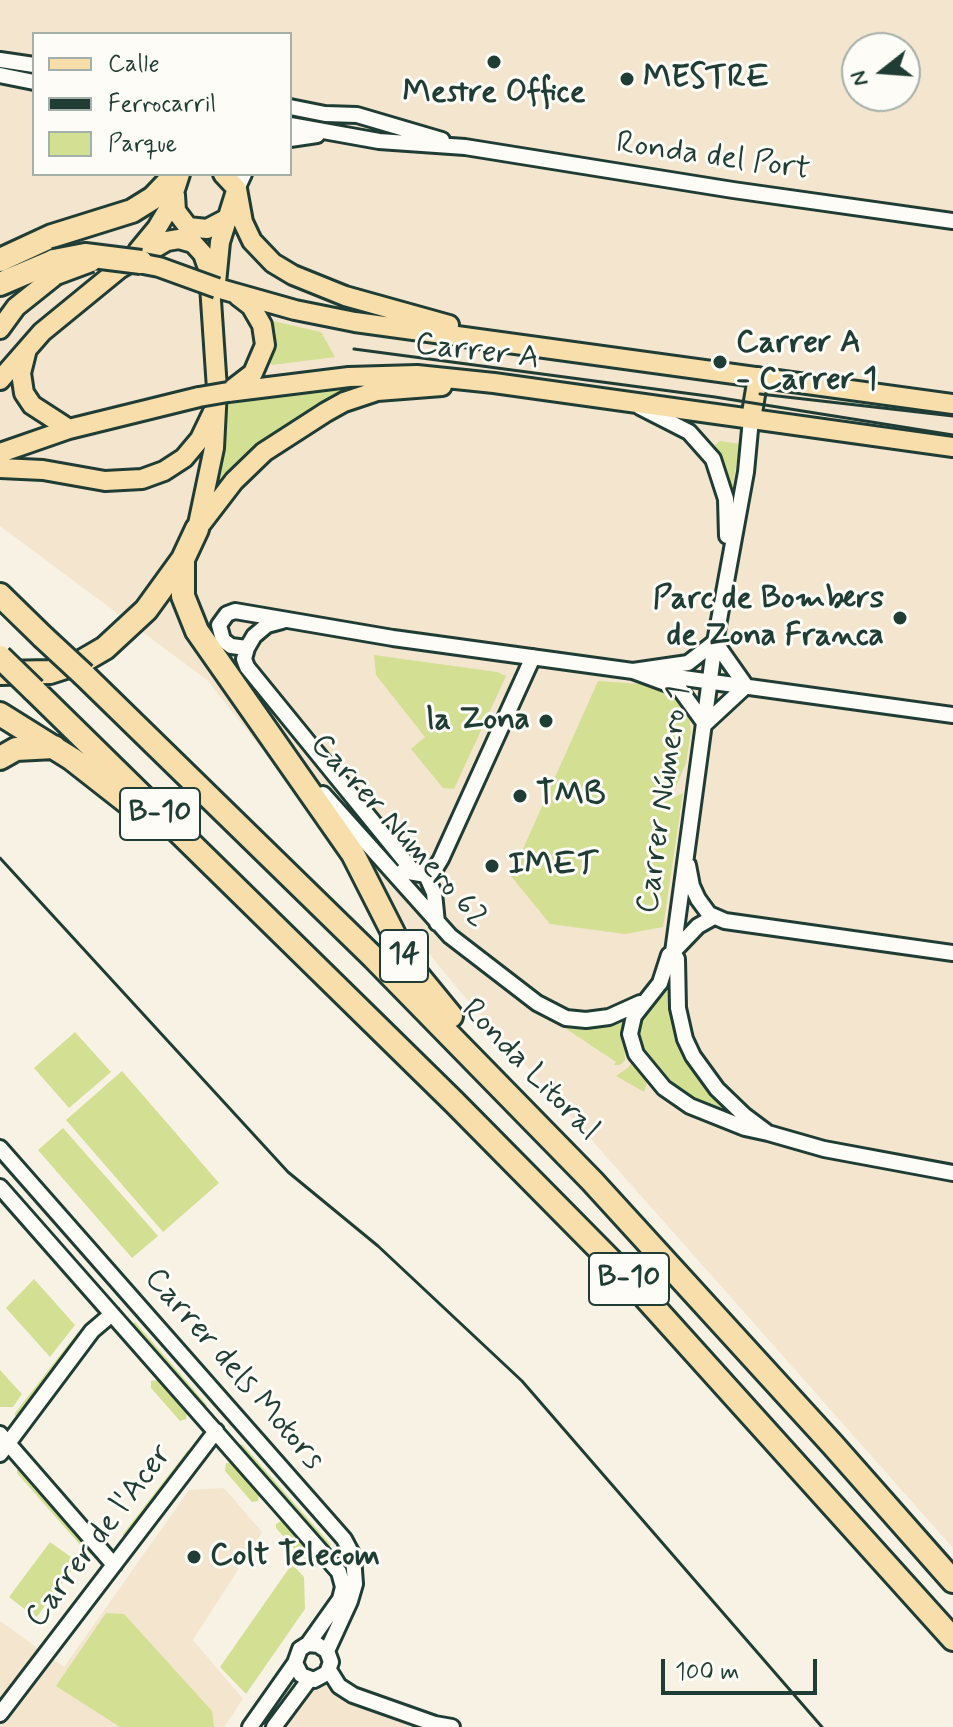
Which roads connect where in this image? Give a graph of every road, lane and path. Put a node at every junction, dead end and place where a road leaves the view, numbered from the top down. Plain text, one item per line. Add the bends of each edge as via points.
1 (0, 60) edge
2 (32, 65) edge
3 (0, 75) edge
4 (32, 82) edge
5 (292, 99) edge
6 (292, 107) edge
7 (357, 115) junction
8 (292, 125) edge
9 (340, 134) junction
10 (295, 138) edge
11 (465, 147) junction
12 (177, 180) edge
13 (240, 181) edge
14 (226, 219) junction
15 (953, 221) edge
16 (0, 260) edge
17 (141, 262) joint
18 (55, 268) junction
19 (119, 269) junction
20 (0, 284) edge
21 (238, 296) junction
22 (214, 309) junction
23 (0, 329) edge
24 (29, 346) junction
25 (561, 350) junction
26 (758, 377) junction
27 (0, 380) edge
28 (494, 383) junction
29 (223, 390) junction
30 (631, 403) junction
31 (953, 404) edge
32 (751, 419) junction
33 (69, 429) junction
34 (953, 447) edge
35 (0, 453) edge
36 (0, 468) edge
37 (197, 529) junction
38 (183, 559) junction
39 (727, 565) junction
40 (0, 595) edge
41 (282, 621) junction
42 (715, 642) junction
43 (247, 648) junction
44 (0, 657) edge
45 (533, 657) junction
46 (633, 671) junction
47 (0, 673) edge
48 (710, 681) junction
49 (746, 686) junction
50 (251, 706) junction
51 (0, 714) edge
52 (953, 715) edge
53 (705, 724) junction
54 (54, 747) junction
55 (0, 758) edge
56 (686, 849) junction
57 (420, 873) junction
58 (395, 877) junction
59 (714, 917) junction
60 (437, 923) junction
61 (286, 938) junction
62 (673, 952) junction
63 (953, 953) edge
64 (644, 1001) junction
65 (768, 1133) junction
66 (0, 1148) edge
67 (953, 1173) edge
68 (592, 1181) junction
69 (0, 1187) edge
70 (112, 1314) junction
71 (216, 1431) junction
72 (3, 1444) edge
73 (114, 1565) junction
74 (953, 1581) edge
75 (953, 1639) edge
76 (308, 1644) junction
77 (327, 1651) junction
78 (295, 1663) junction
79 (329, 1670) junction
80 (309, 1680) junction
81 (0, 1714) edge
82 (436, 1726) edge
83 (250, 1727) edge
84 (274, 1727) edge
85 (452, 1727) edge

1 - 2 street
3 - 4 street
5 - 7 street
6 - 7 street, Ronda del Port
7 - 11 street, Ronda del Port
8 - 9 street, Ronda del Port
9 - 10 street
9 - 11 street, Ronda del Port
11 - 15 street, Ronda del Port
12 - 14 main road via 176,211 188,227 207,229
12 - 16 highway via 132,211 52,236
12 - 19 main road via 157,228
13 - 14 main road
13 - 25 main road via 243,222 252,241 293,275 345,296
14 - 22 main road
17 - 18 highway, bridge via 85,255
17 - 21 main road, Carrer A, bridge
18 - 20 highway
18 - 23 main road
19 - 22 main road via 167,241 187,240 203,254
19 - 24 main road
21 - 25 main road, Carrer A via 340,320
21 - 29 main road via 262,325 265,345 253,373
22 - 29 main road
24 - 27 main road
24 - 33 main road via 21,373 24,393 32,405
25 - 26 main road, Carrer A
26 - 31 main road, Carrer A
26 - 32 main road
28 - 29 main road, Carrer A via 391,374
28 - 30 main road, Carrer A
28 - 37 main road via 386,390 344,402 264,452
29 - 33 main road, Carrer A, bridge
29 - 36 main road via 200,439 184,458 152,476 105,481
29 - 37 main road
30 - 32 main road, Carrer A
30 - 39 street via 689,432 713,459 726,499
32 - 34 main road, Carrer A
32 - 39 street, Carrer Número 1
33 - 35 main road, Carrer A
37 - 38 highway
38 - 47 highway via 146,610 105,648 63,669
38 - 50 highway via 182,586 191,618
39 - 42 street, Carrer Número 1
40 - 68 highway, Ronda Litoral / B-10, bridge via 383,968
41 - 43 street via 267,625
41 - 43 street via 227,614 219,625 223,640
41 - 45 street
42 - 46 street via 688,663
42 - 48 street, Carrer Número 1
42 - 49 street
43 - 57 street via 247,667
44 - 61 highway, B-10, bridge
45 - 46 street
45 - 57 street via 441,859 435,869
46 - 48 street
46 - 53 street via 679,688
48 - 49 street
48 - 53 street, Carrer Número 1
49 - 52 street
49 - 53 street
50 - 58 street, Carrer Número 62
50 - 68 highway, 14 via 353,854 416,975
51 - 54 highway
53 - 56 street, Carrer Número 1
54 - 55 highway via 16,749
54 - 61 highway via 135,808
56 - 59 street via 692,886
56 - 62 street, Carrer Número 1
57 - 58 street via 400,872
57 - 60 street via 434,893
58 - 60 street, Carrer Número 62
59 - 62 street
59 - 63 street
60 - 64 street, Carrer Número 62 via 513,985 566,1018 597,1020
61 - 75 highway, B-10 via 626,1276
62 - 64 street via 660,983
62 - 65 street via 678,1008 693,1056 717,1089
64 - 65 street via 630,1034 651,1075 690,1106
65 - 67 street
66 - 77 street, Carrer dels Motors via 344,1539 353,1556 355,1584
68 - 74 highway, Ronda Litoral / B-10
69 - 70 street, Carrer dels Motors
70 - 71 street, Carrer dels Motors
70 - 72 street via 92,1331
71 - 73 street, Carrer de l'Acer
71 - 76 street, Carrer dels Motors via 339,1572 340,1599
72 - 73 street
73 - 81 street, Carrer de l'Acer
76 - 77 street
76 - 78 street
77 - 79 street
78 - 80 street via 297,1672
78 - 83 street
79 - 80 street
79 - 82 street via 353,1695
80 - 84 street
82 - 85 street

